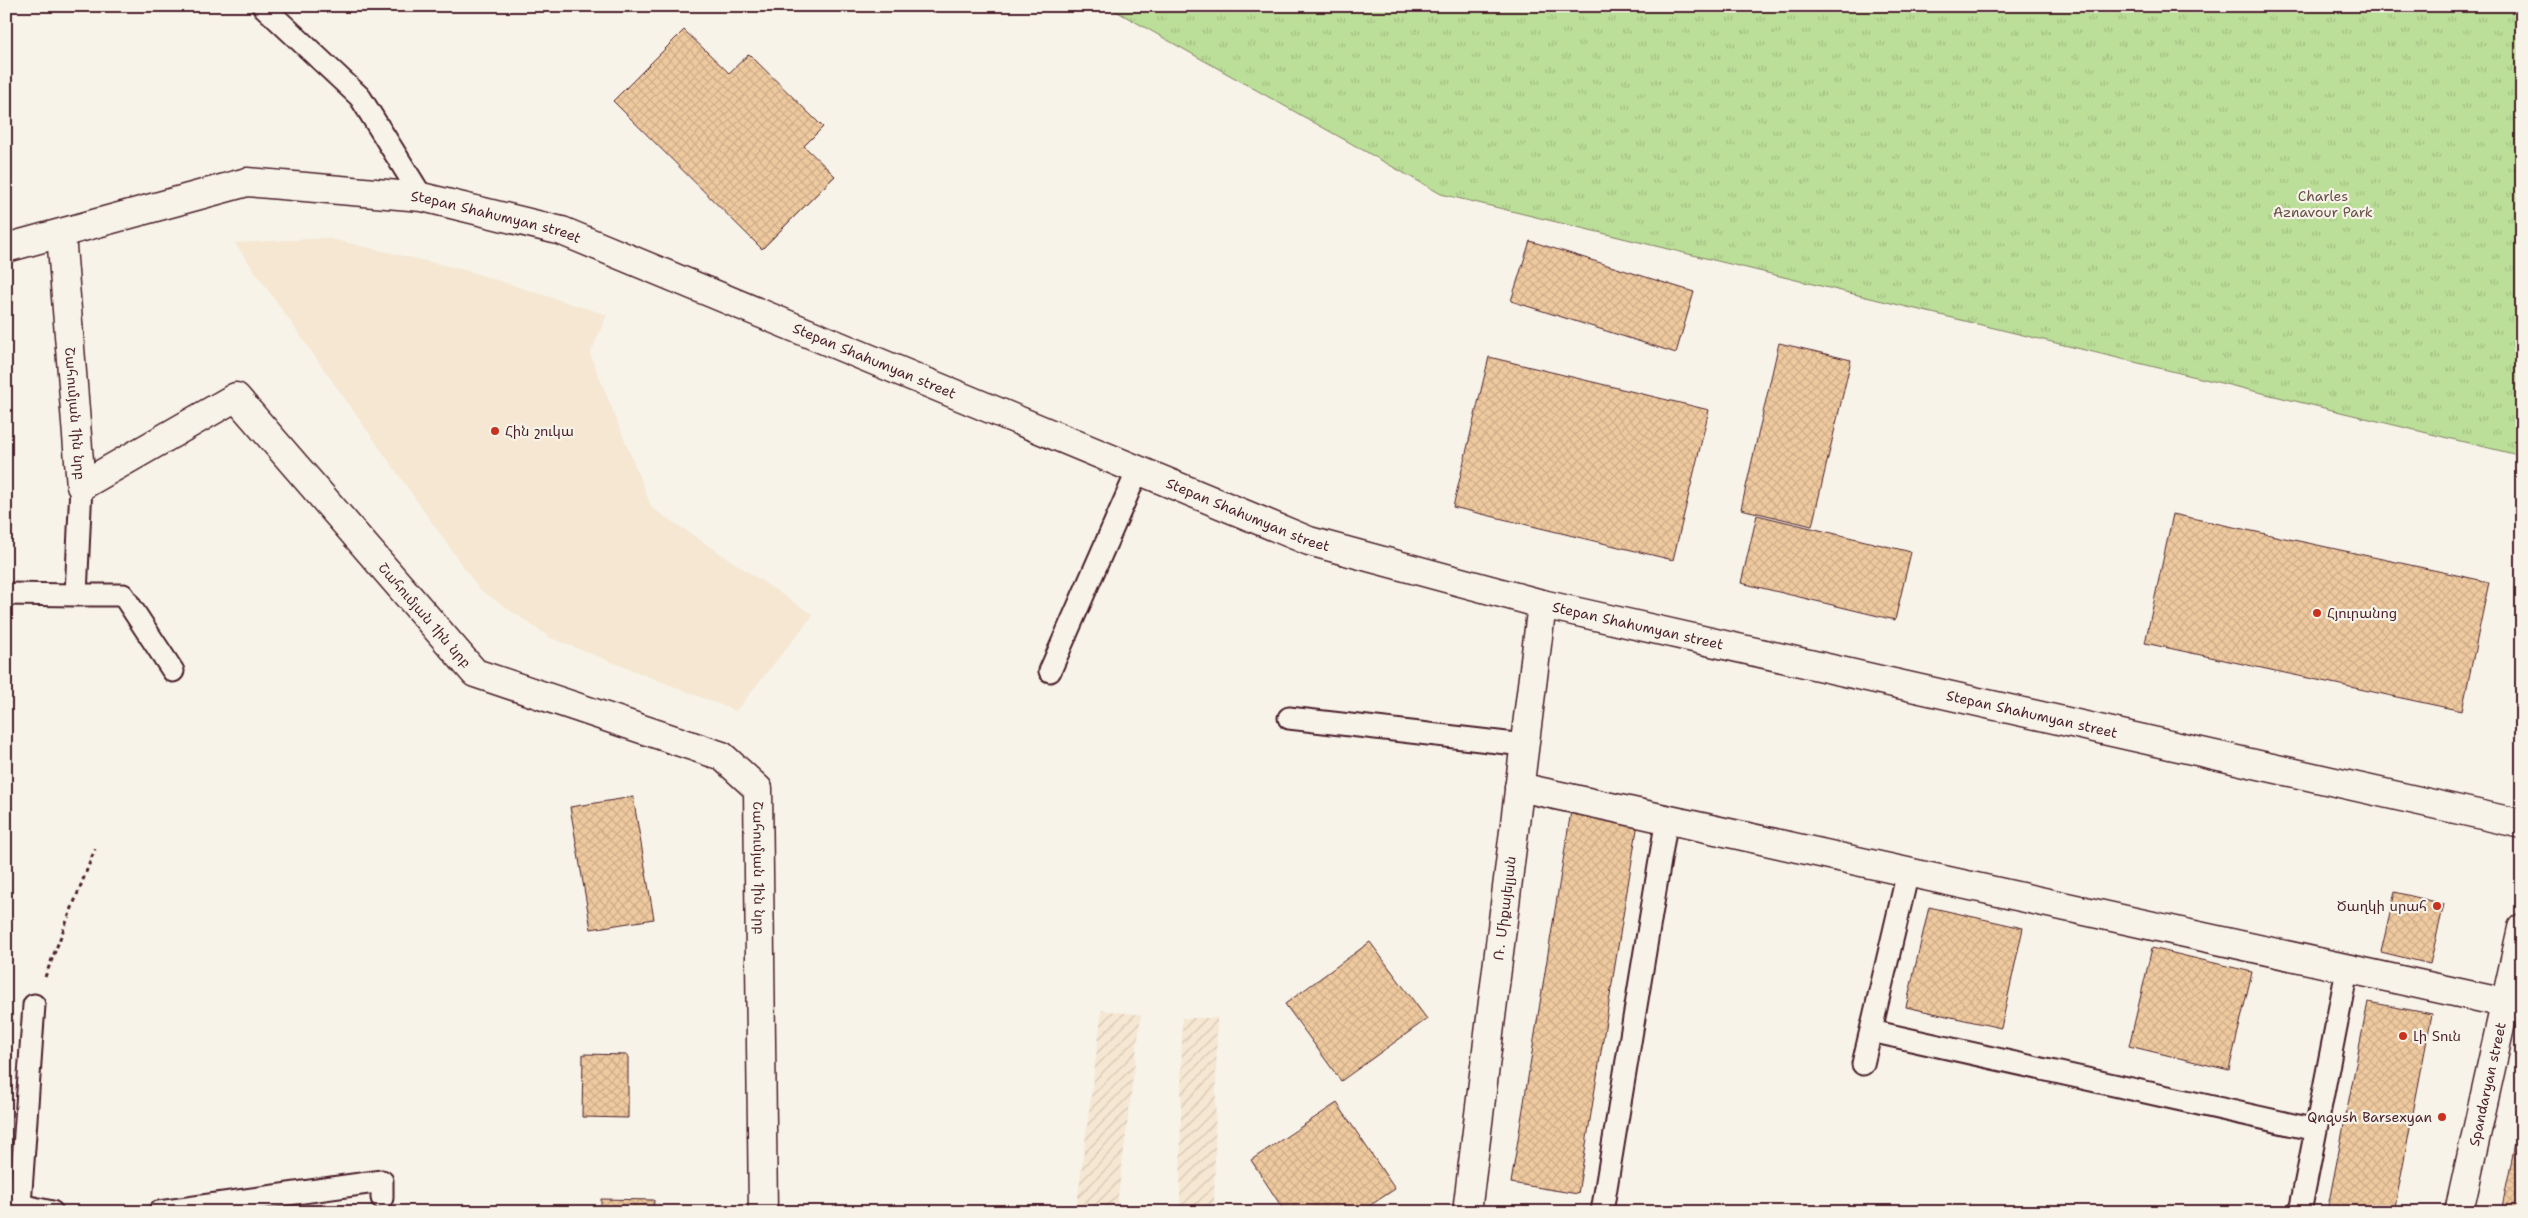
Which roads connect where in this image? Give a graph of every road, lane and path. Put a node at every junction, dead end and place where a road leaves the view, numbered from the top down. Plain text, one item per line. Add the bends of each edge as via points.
1 (264, 6) edge
2 (422, 197) junction
3 (61, 234) junction
4 (6, 248) edge
5 (1138, 470) junction
6 (81, 486) junction
7 (6, 594) edge
8 (76, 596) junction
9 (1542, 604) junction
10 (173, 671) dead end
11 (1050, 671) dead end
12 (1289, 718) dead end
13 (1524, 745) junction
14 (1519, 787) junction
15 (1668, 818) junction
16 (2522, 824) edge
17 (95, 848) dead end
18 (1908, 872) junction
19 (2522, 928) edge
20 (2347, 970) junction
21 (2506, 1003) junction
22 (34, 1005) joint
23 (1871, 1031) junction
24 (1863, 1064) dead end
25 (2316, 1130) junction
26 (382, 1198) dead end
27 (13, 1206) edge
28 (52, 1212) edge
29 (158, 1212) edge
30 (763, 1212) edge
31 (1467, 1212) edge
32 (1602, 1212) edge
33 (2300, 1212) edge
34 (2459, 1212) edge

1 - 2 lane via 360,97
2 - 3 street, Stepan Shahumyan street via 247,182
2 - 5 street, Stepan Shahumyan street via 562,231
3 - 4 street, Stepan Shahumyan street
3 - 6 street, Շահումյան 1ին նրբ
5 - 9 street, Stepan Shahumyan street via 1309,541
5 - 11 lane
6 - 8 lane
6 - 30 street, Շահումյան 1ին նրբ via 236,397 475,673 722,756 758,789
7 - 8 lane
8 - 10 lane via 123,595
9 - 13 street, Ռ․ Միքայելյան
9 - 16 street, Stepan Shahumyan street
12 - 13 lane
13 - 14 street, Ռ․ Միքայելյան
14 - 15 street
14 - 31 street, Ռ․ Միքայելյան
15 - 18 street
15 - 32 lane
17 - 22 path
18 - 20 street
18 - 23 lane
19 - 21 street, Spandaryan street
20 - 21 street
20 - 25 lane
21 - 34 street, Spandaryan street
22 - 27 lane
23 - 24 lane
23 - 25 lane
25 - 33 lane
26 - 29 lane via 382,1181
27 - 28 lane

